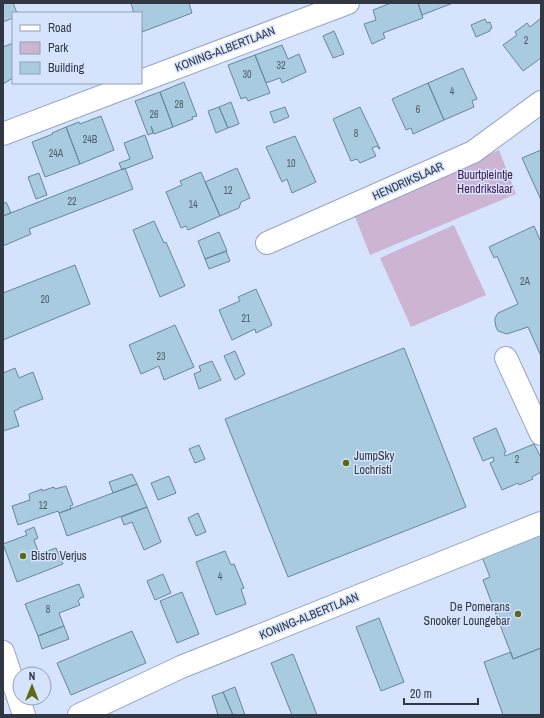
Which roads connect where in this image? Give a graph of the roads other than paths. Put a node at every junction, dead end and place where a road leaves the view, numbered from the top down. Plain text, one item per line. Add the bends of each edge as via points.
1 (348, 3) edge
2 (307, 10) edge
3 (142, 81) edge
4 (134, 84) edge
5 (541, 102) edge
6 (3, 134) edge
7 (267, 243) dead end
8 (506, 358) dead end
9 (541, 434) edge
10 (541, 523) edge
11 (3, 652) edge
12 (24, 715) edge
13 (79, 715) edge

1 - 2 street, KONING-ALBERTLAAN
2 - 3 street, KONING-ALBERTLAAN
4 - 6 street
5 - 7 street, HENDRIKSLAAR via 473,152
8 - 9 street
10 - 13 street, KONING-ALBERTLAAN via 181,667
11 - 12 street

